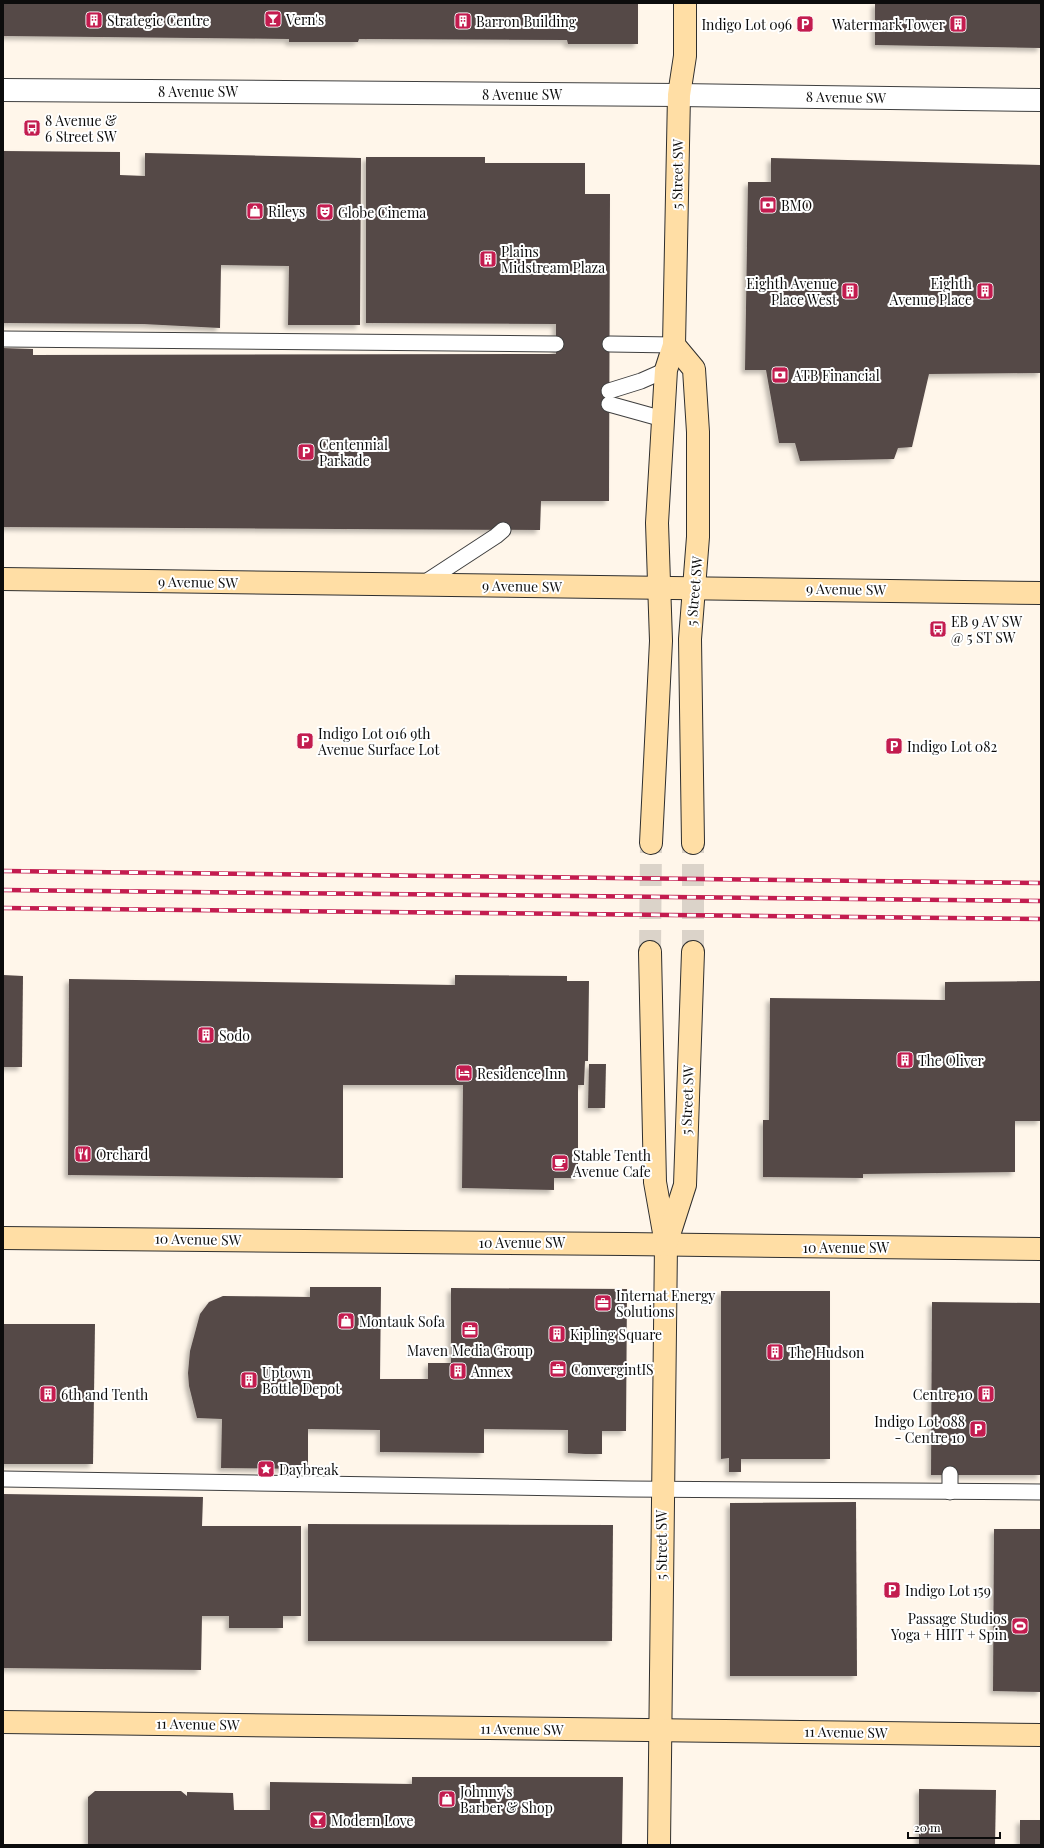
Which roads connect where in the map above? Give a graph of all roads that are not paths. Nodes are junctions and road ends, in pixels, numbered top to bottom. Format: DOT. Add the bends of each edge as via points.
graph roads {
  1 [pos="686,3"];
  2 [pos="3,90"];
  3 [pos="679,95"];
  4 [pos="1041,100"];
  5 [pos="3,339"];
  6 [pos="556,344"];
  7 [pos="610,344"];
  8 [pos="674,345"];
  9 [pos="666,370"];
  10 [pos="663,419"];
  11 [pos="498,532"];
  12 [pos="3,579"];
  13 [pos="421,585"];
  14 [pos="694,587"];
  15 [pos="658,588"];
  16 [pos="1041,593"];
  17 [pos="651,843"];
  18 [pos="693,843"];
  19 [pos="650,952"];
  20 [pos="692,952"];
  21 [pos="3,1238"];
  22 [pos="666,1244"];
  23 [pos="1041,1249"];
  24 [pos="950,1474"];
  25 [pos="3,1479"];
  26 [pos="662,1490"];
  27 [pos="950,1492"];
  28 [pos="1041,1492"];
  29 [pos="3,1722"];
  30 [pos="660,1730"];
  31 [pos="1041,1735"];
  32 [pos="659,1845"];
  1 -- 3 [label="main road, 5 Street SW" via="684,56"];
  2 -- 3 [label="street, 8 Avenue SW"];
  3 -- 4 [label="street, 8 Avenue SW"];
  3 -- 8 [label="main road, 5 Street SW"];
  5 -- 6 [label="lane"];
  7 -- 8 [label="lane"];
  8 -- 9 [label="main road, 5 Street SW"];
  8 -- 14 [label="main road, 5 Street SW" via="694,369 699,516"];
  9 -- 10 [label="main road, 5 Street SW"];
  9 -- 10 [label="lane" via="609,397"];
  10 -- 15 [label="main road, 5 Street SW" via="657,523"];
  11 -- 13 [label="lane"];
  12 -- 13 [label="main road, 9 Avenue SW"];
  13 -- 15 [label="main road, 9 Avenue SW"];
  14 -- 15 [label="main road, 9 Avenue SW"];
  14 -- 16 [label="main road, 9 Avenue SW"];
  14 -- 18 [label="main road, 5 Street SW" via="690,639"];
  15 -- 17 [label="main road, 5 Street SW" via="661,641"];
  19 -- 22 [label="main road, 5 Street SW" via="655,1182"];
  20 -- 22 [label="main road, 5 Street SW" via="684,1185"];
  21 -- 22 [label="main road, 10 Avenue SW"];
  22 -- 23 [label="main road, 10 Avenue SW"];
  22 -- 26 [label="main road, 5 Street SW"];
  24 -- 27 [label="lane"];
  25 -- 26 [label="lane"];
  26 -- 27 [label="lane"];
  26 -- 30 [label="main road, 5 Street SW"];
  27 -- 28 [label="lane"];
  29 -- 30 [label="main road, 11 Avenue SW"];
  30 -- 31 [label="main road, 11 Avenue SW"];
  30 -- 32 [label="main road, 5 Street SW"];
}
